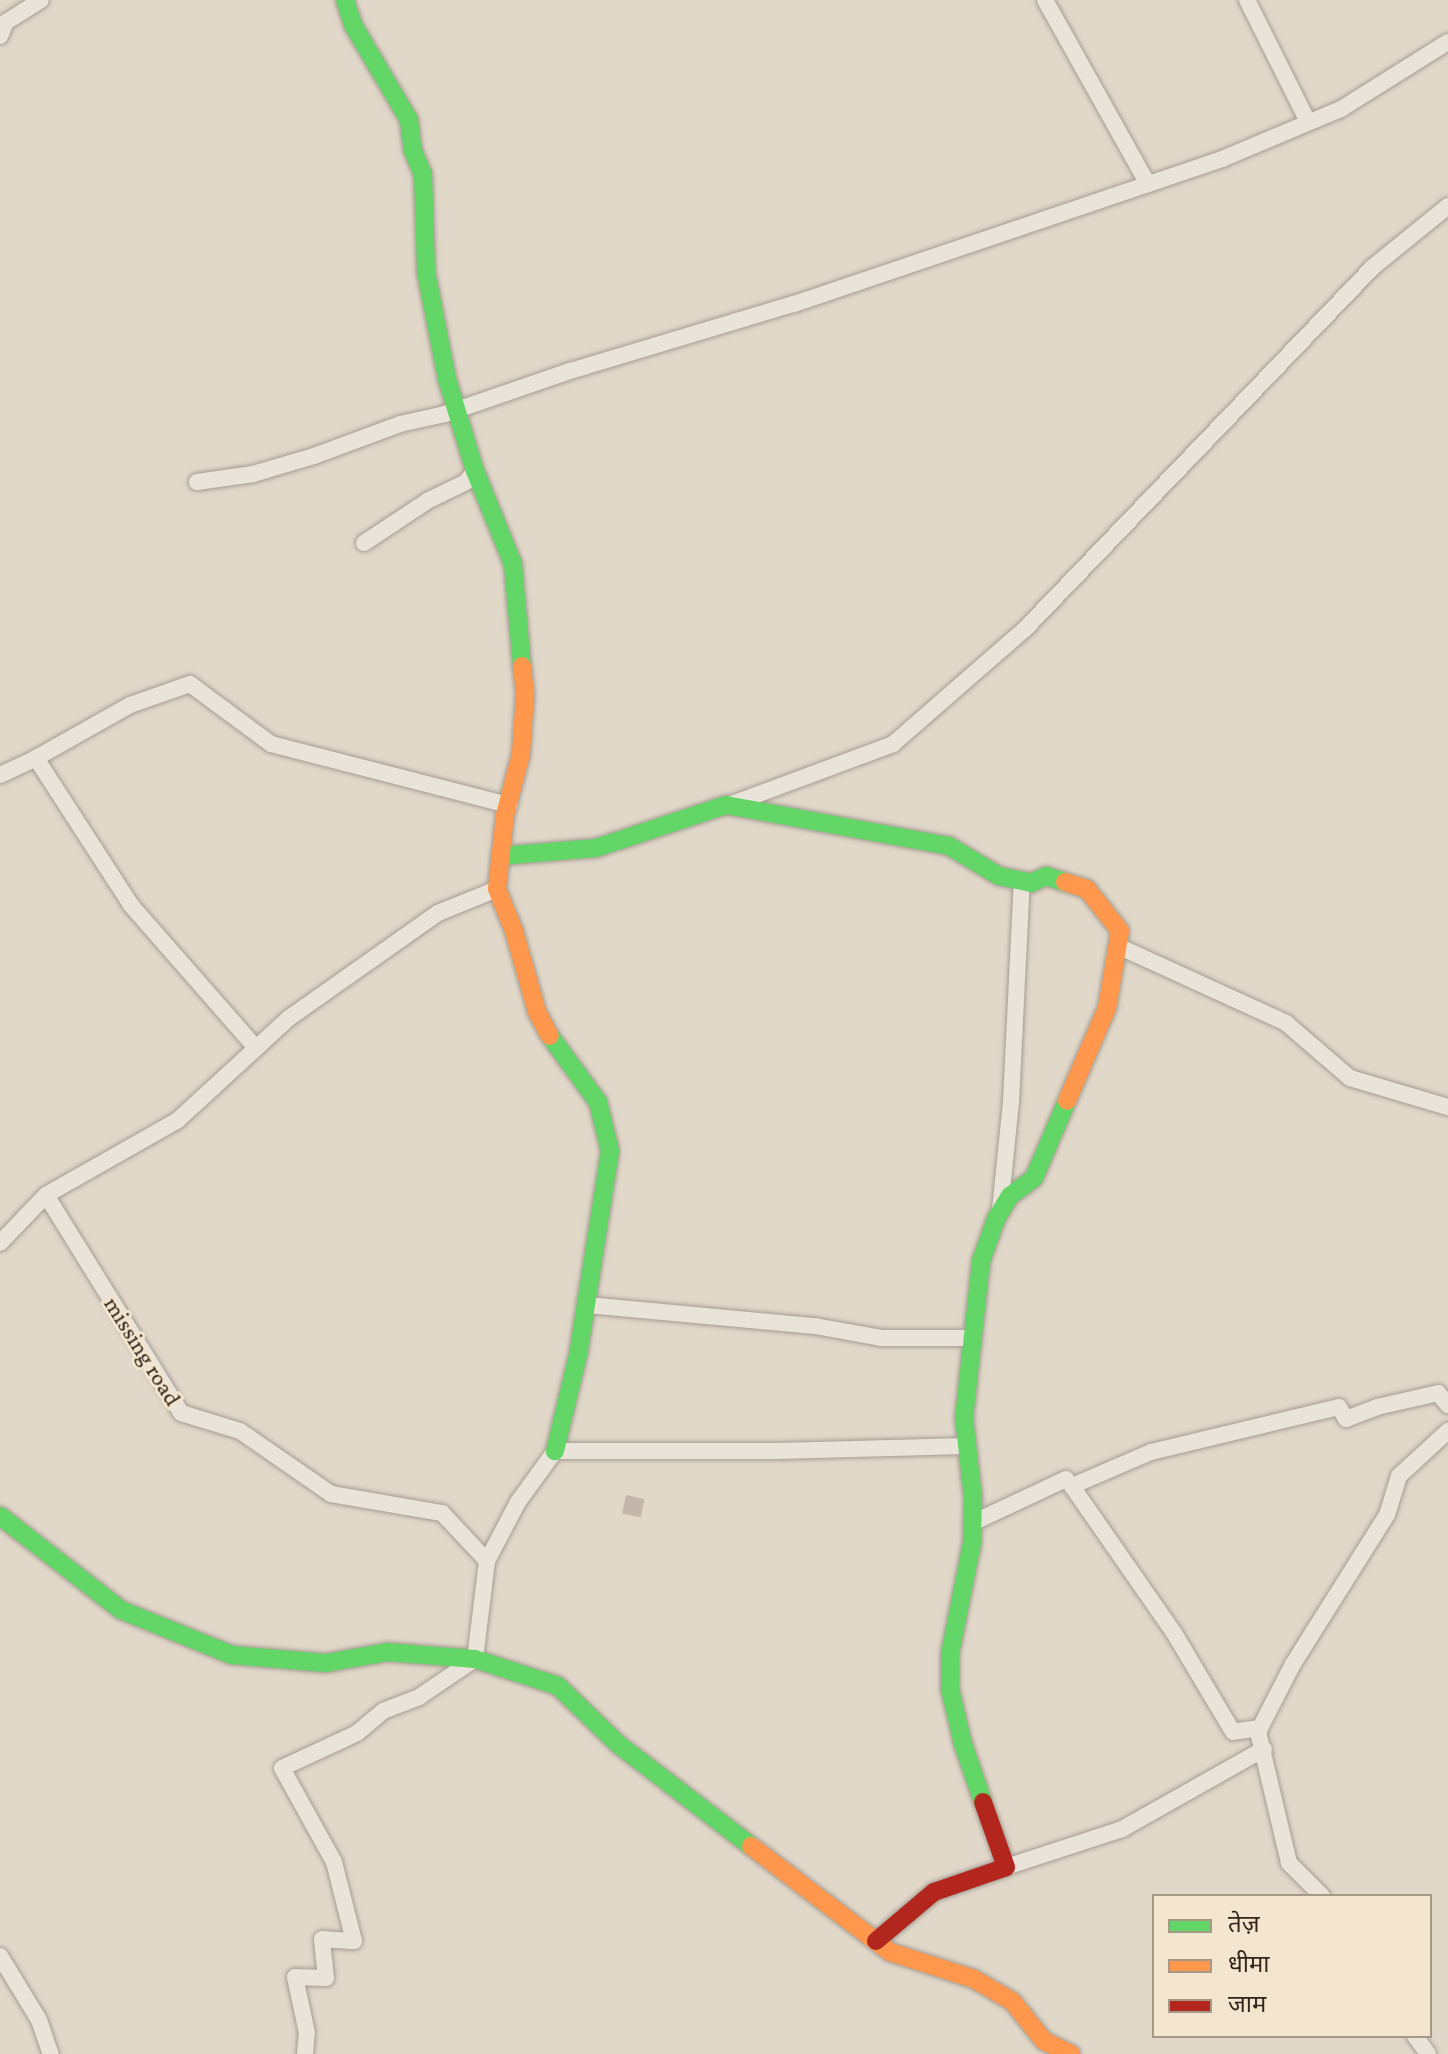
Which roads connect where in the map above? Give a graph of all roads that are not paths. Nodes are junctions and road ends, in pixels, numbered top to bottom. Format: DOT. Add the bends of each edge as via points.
graph roads {
  1 [pos="41,0"];
  2 [pos="345,0"];
  3 [pos="1045,0"];
  4 [pos="1247,0"];
  5 [pos="0,36"];
  6 [pos="1448,42"];
  7 [pos="1308,122"];
  8 [pos="1148,184"];
  9 [pos="1448,206"];
  10 [pos="456,411"];
  11 [pos="475,471"];
  12 [pos="197,482"];
  13 [pos="364,543"];
  14 [pos="36,758"];
  15 [pos="0,775"];
  16 [pos="509,805"];
  17 [pos="726,805"];
  18 [pos="500,856"];
  19 [pos="1022,881"];
  20 [pos="497,889"];
  21 [pos="1118,946"];
  22 [pos="256,1048"];
  23 [pos="1448,1107"];
  24 [pos="46,1195"];
  25 [pos="1000,1212"];
  26 [pos="0,1243"];
  27 [pos="587,1305"];
  28 [pos="972,1338"];
  29 [pos="1448,1405"];
  30 [pos="1448,1431"];
  31 [pos="967,1446"];
  32 [pos="555,1451"];
  33 [pos="1066,1479"];
  34 [pos="0,1516"];
  35 [pos="972,1523"];
  36 [pos="487,1561"];
  37 [pos="475,1659"];
  38 [pos="1260,1728"];
  39 [pos="1264,1749"];
  40 [pos="1006,1867"];
  41 [pos="1320,1894"];
  42 [pos="876,1941"];
  43 [pos="0,1956"];
  44 [pos="51,2054"];
  45 [pos="305,2054"];
  46 [pos="1071,2054"];
  1 -- 5 [label="street" via="6,22"];
  2 -- 10 [label="street" via="353,25 409,120 427,206 426,272"];
  3 -- 8 [label="street"];
  4 -- 7 [label="street"];
  6 -- 7 [label="street" via="1341,109"];
  7 -- 8 [label="street"];
  8 -- 10 [label="street"];
  9 -- 17 [label="street" via="1373,267 1025,629 893,744"];
  10 -- 11 [label="street"];
  10 -- 12 [label="street" via="400,424 253,474"];
  11 -- 13 [label="street" via="466,482"];
  11 -- 16 [label="street" via="513,564 520,628 525,694 521,754"];
  14 -- 15 [label="street"];
  14 -- 16 [label="street" via="130,705 190,684 271,744"];
  14 -- 22 [label="street" via="131,905"];
  16 -- 18 [label="street"];
  17 -- 18 [label="street" via="596,848"];
  17 -- 19 [label="street" via="949,846 999,876"];
  18 -- 20 [label="street"];
  19 -- 21 [label="street" via="1046,876 1087,889 1120,931"];
  19 -- 25 [label="street"];
  20 -- 22 [label="street" via="438,913 289,1018"];
  20 -- 27 [label="street" via="537,1012 556,1048 598,1102 610,1151"];
  21 -- 23 [label="street" via="1286,1023 1350,1078"];
  21 -- 25 [label="street" via="1107,1008 1034,1178 1010,1196"];
  22 -- 24 [label="street" via="178,1120"];
  24 -- 26 [label="street"];
  24 -- 36 [label="street, missing road" via="181,1413 240,1431 331,1494 442,1513"];
  25 -- 28 [label="street" via="981,1261"];
  27 -- 28 [label="street" via="815,1326 881,1338"];
  27 -- 32 [label="street"];
  28 -- 31 [label="street" via="964,1418"];
  29 -- 38 [label="street" via="1438,1393 1346,1419 1339,1407 1151,1452 1072,1486 1174,1633 1233,1732"];
  30 -- 38 [label="street" via="1399,1476 1387,1515 1293,1664"];
  31 -- 32 [label="street"];
  31 -- 35 [label="street"];
  32 -- 36 [label="street" via="518,1502"];
  33 -- 35 [label="street"];
  34 -- 37 [label="street" via="121,1610 232,1655 326,1663 387,1652"];
  35 -- 40 [label="street" via="950,1654 950,1689 963,1744"];
  36 -- 37 [label="street"];
  37 -- 42 [label="street" via="558,1686 618,1744"];
  37 -- 45 [label="street" via="419,1697 383,1711 357,1733 282,1768 334,1862 354,1941 322,1939 326,1978 295,1977 307,2033"];
  38 -- 39 [label="street"];
  39 -- 40 [label="street" via="1122,1829"];
  39 -- 41 [label="street" via="1289,1863"];
  40 -- 42 [label="street" via="934,1892"];
  42 -- 46 [label="street" via="890,1952 974,1979 1013,2002 1044,2041"];
  43 -- 44 [label="street" via="39,2020"];
}
